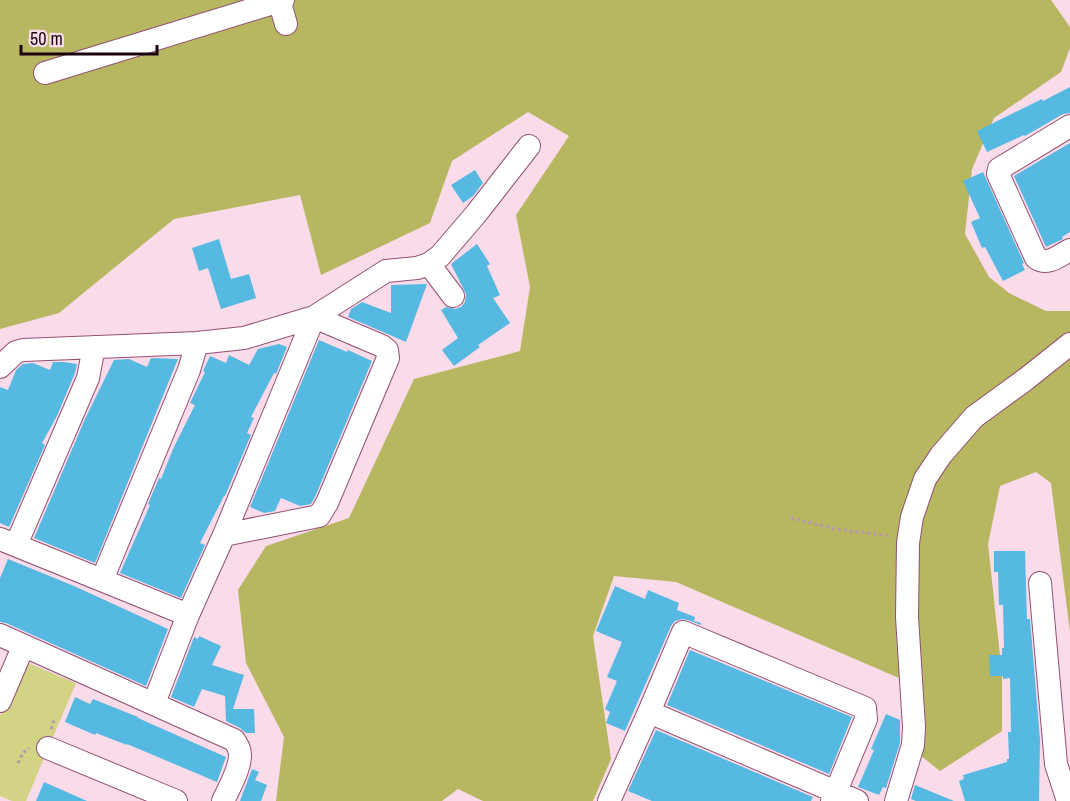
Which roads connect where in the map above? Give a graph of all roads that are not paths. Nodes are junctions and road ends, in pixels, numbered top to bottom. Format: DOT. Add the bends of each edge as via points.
graph roads {
  1 [pos="281,0"];
  2 [pos="286,24"];
  3 [pos="45,73"];
  4 [pos="1070,126"];
  5 [pos="529,146"];
  6 [pos="1070,250"];
  7 [pos="429,264"];
  8 [pos="453,296"];
  9 [pos="314,317"];
  10 [pos="197,343"];
  11 [pos="1070,344"];
  12 [pos="94,347"];
  13 [pos="0,367"];
  14 [pos="224,535"];
  15 [pos="8,542"];
  16 [pos="102,580"];
  17 [pos="1040,583"];
  18 [pos="188,615"];
  19 [pos="0,635"];
  20 [pos="23,647"];
  21 [pos="0,701"];
  22 [pos="154,703"];
  23 [pos="650,712"];
  24 [pos="48,748"];
  25 [pos="842,798"];
  26 [pos="176,801"];
  27 [pos="223,801"];
  28 [pos="610,801"];
  29 [pos="896,801"];
  30 [pos="1068,801"];
  1 -- 2 [label="street"];
  1 -- 3 [label="street"];
  4 -- 6 [label="street" via="999,169 998,174 1036,258 1046,262"];
  5 -- 7 [label="street" via="455,239"];
  7 -- 8 [label="street"];
  7 -- 9 [label="street" via="386,271"];
  9 -- 10 [label="street" via="244,338"];
  9 -- 14 [label="street"];
  9 -- 14 [label="street" via="382,346 388,358 319,516"];
  10 -- 12 [label="street"];
  10 -- 16 [label="street"];
  11 -- 29 [label="street" via="974,417 925,479 908,543 907,617 914,736"];
  12 -- 13 [label="street" via="16,352"];
  12 -- 15 [label="street" via="88,378"];
  14 -- 18 [label="street"];
  15 -- 16 [label="street"];
  16 -- 18 [label="street"];
  17 -- 30 [label="street" via="1056,764"];
  18 -- 22 [label="street"];
  19 -- 20 [label="street"];
  20 -- 21 [label="street"];
  20 -- 22 [label="street"];
  22 -- 27 [label="street" via="234,740 240,758"];
  23 -- 25 [label="street"];
  23 -- 25 [label="street" via="683,632 865,708 866,718"];
  23 -- 28 [label="street"];
  24 -- 26 [label="street"];
}
